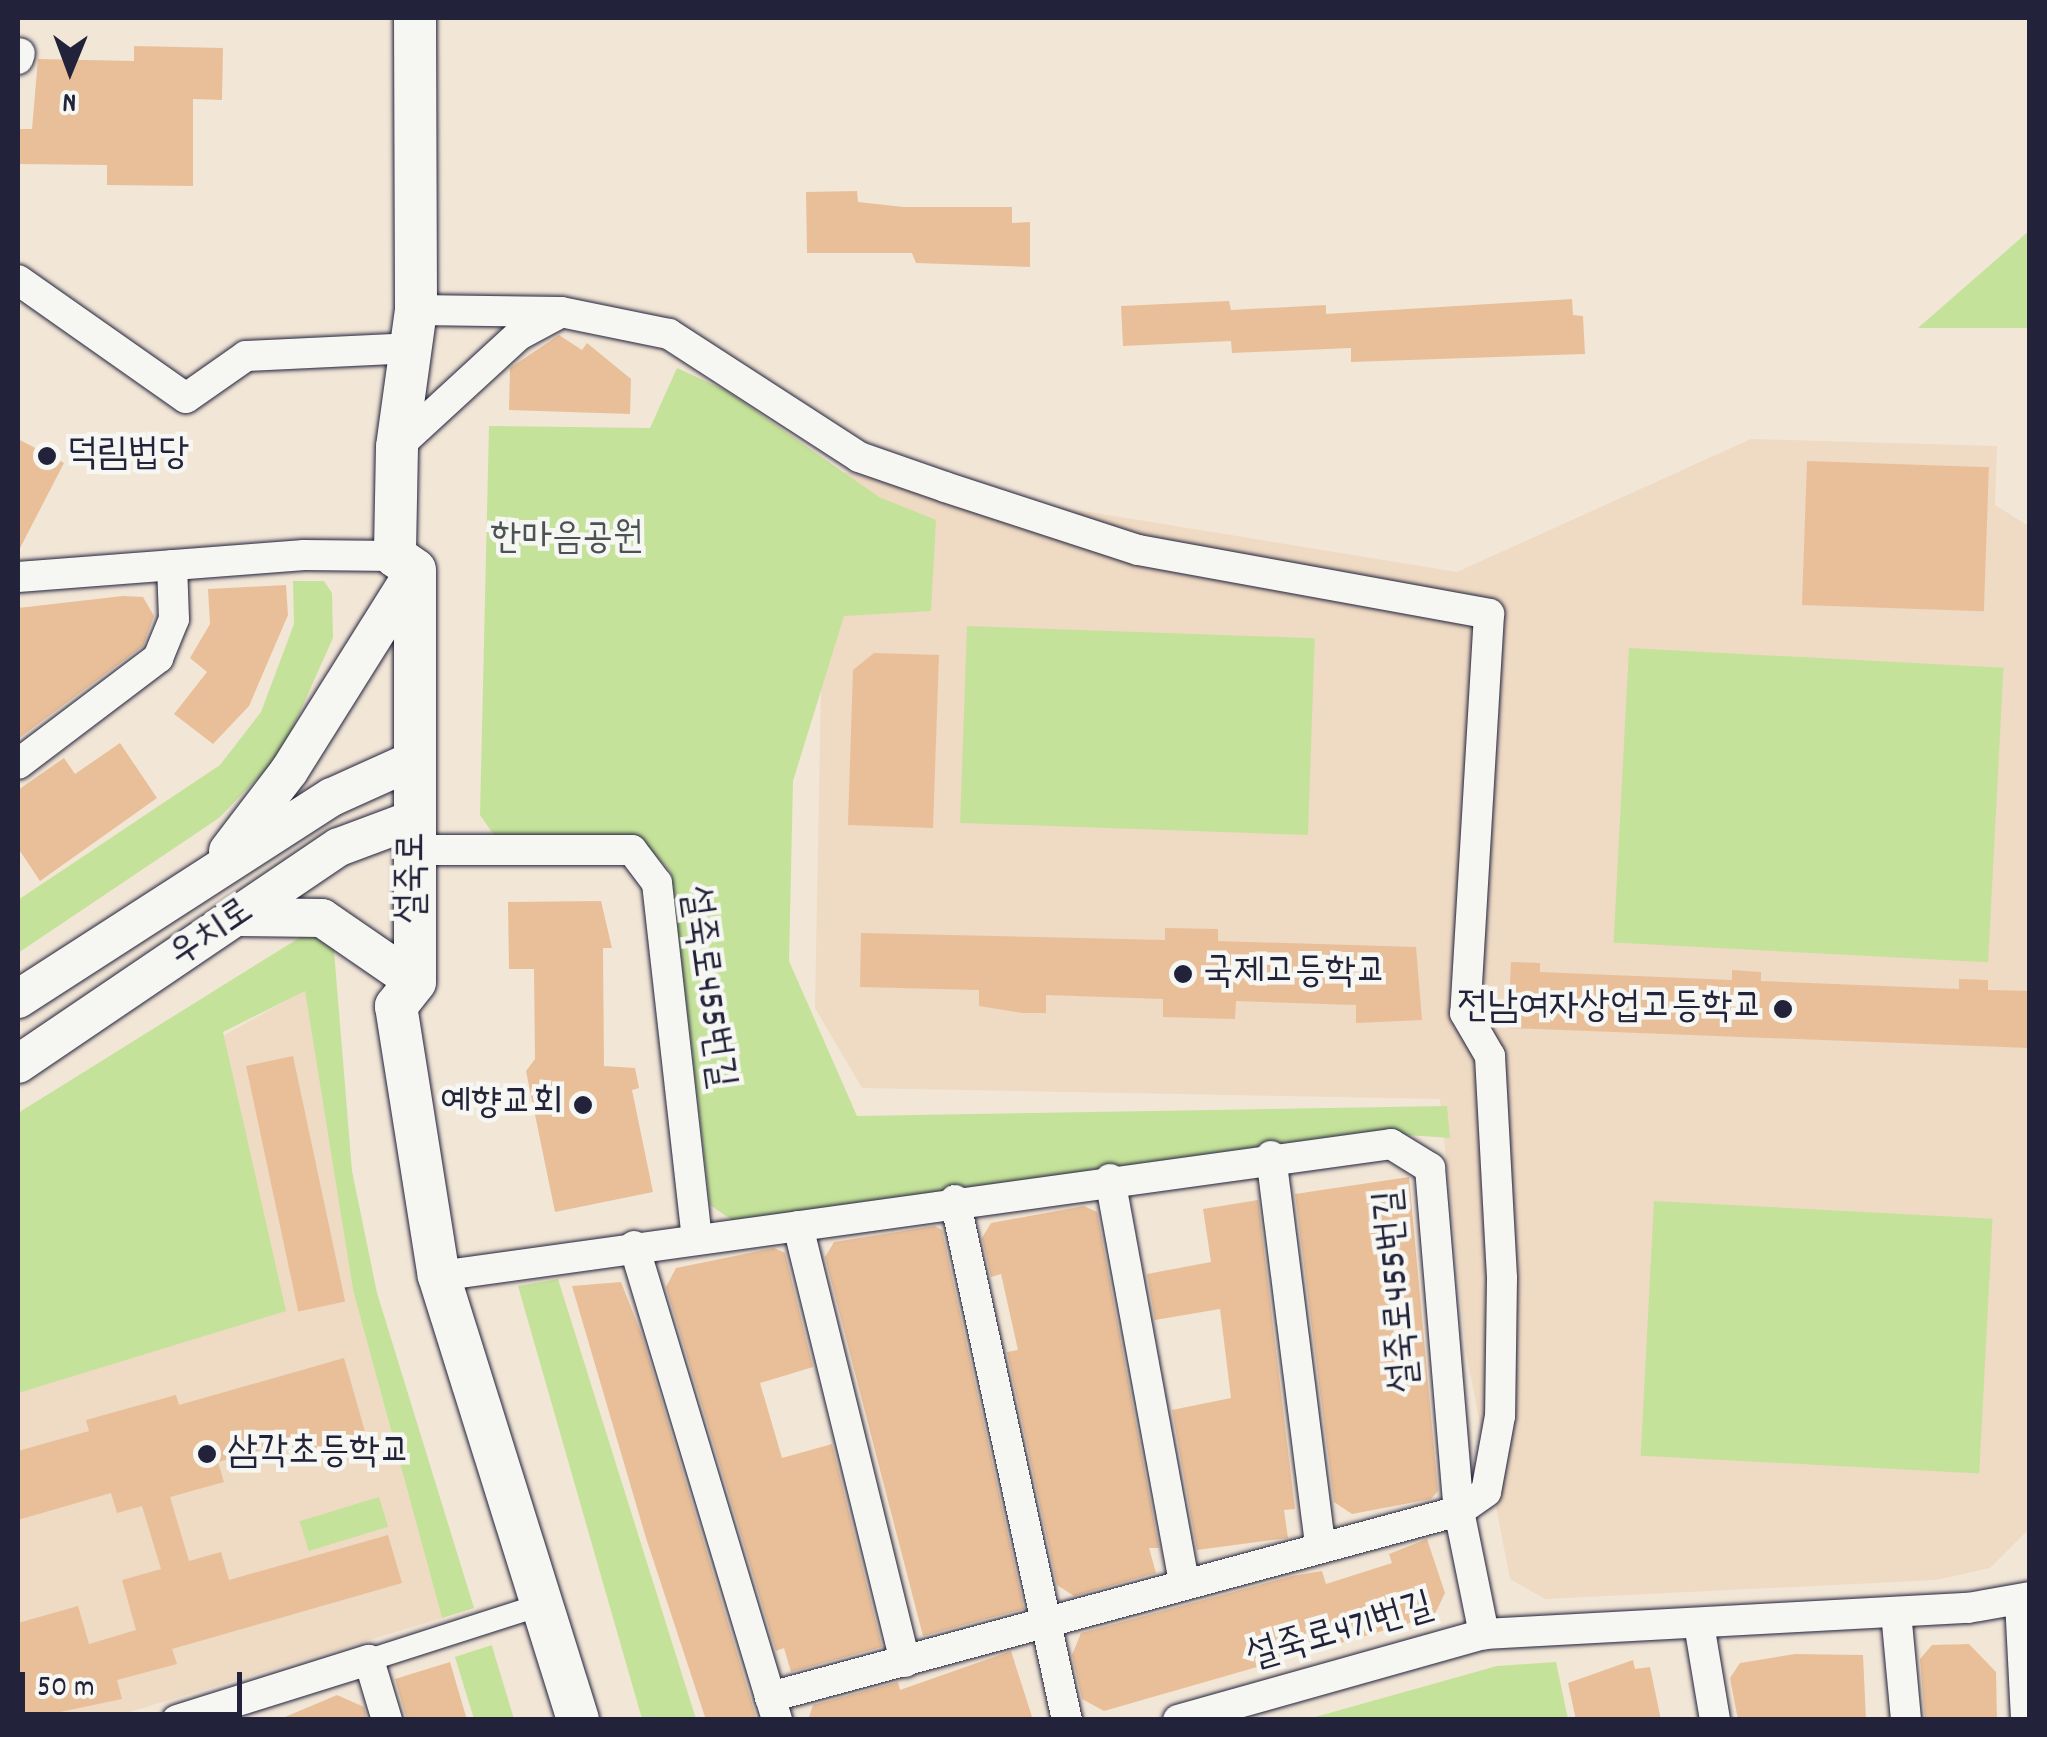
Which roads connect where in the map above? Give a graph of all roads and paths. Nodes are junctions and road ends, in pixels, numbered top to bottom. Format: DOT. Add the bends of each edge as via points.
graph roads {
  1 [pos="415,18"];
  2 [pos="18,280"];
  3 [pos="561,312"];
  4 [pos="415,329"];
  5 [pos="397,447"];
  6 [pos="405,563"];
  7 [pos="172,565"];
  8 [pos="18,577"];
  9 [pos="414,760"];
  10 [pos="18,764"];
  11 [pos="413,834"];
  12 [pos="200,881"];
  13 [pos="237,917"];
  14 [pos="415,982"];
  15 [pos="18,999"];
  16 [pos="18,1064"];
  17 [pos="1271,1156"];
  18 [pos="1110,1179"];
  19 [pos="955,1200"];
  20 [pos="798,1226"];
  21 [pos="697,1238"];
  22 [pos="634,1246"];
  23 [pos="439,1276"];
  24 [pos="1459,1511"];
  25 [pos="1320,1544"];
  26 [pos="1184,1582"];
  27 [pos="2025,1599"];
  28 [pos="543,1604"];
  29 [pos="1896,1612"];
  30 [pos="1046,1624"];
  31 [pos="1699,1624"];
  32 [pos="1484,1634"];
  33 [pos="369,1660"];
  34 [pos="905,1662"];
  35 [pos="773,1708"];
  36 [pos="231,1711"];
  37 [pos="1219,1714"];
  38 [pos="177,1720"];
  39 [pos="387,1720"];
  40 [pos="578,1720"];
  41 [pos="1067,1720"];
  42 [pos="1178,1720"];
  43 [pos="1714,1720"];
  44 [pos="1906,1720"];
  45 [pos="2026,1720"];
  1 -- 4 [label="main road, 설죽로"];
  2 -- 4 [label="street" via="186,398 246,356"];
  3 -- 4 [label="street"];
  3 -- 5 [label="street" via="519,336"];
  3 -- 24 [label="street" via="669,334 859,457 1138,550 1489,614 1466,1013 1490,1056 1500,1416 1486,1492"];
  4 -- 5 [label="main road, 설죽로"];
  5 -- 6 [label="main road, 설죽로"];
  6 -- 7 [label="street"];
  6 -- 9 [label="main road, 설죽로"];
  6 -- 12 [label="street" via="290,771"];
  7 -- 8 [label="street"];
  7 -- 10 [label="street" via="174,619 158,658"];
  9 -- 11 [label="main road, 설죽로"];
  9 -- 12 [label="street, 우치로" via="332,796"];
  11 -- 13 [label="street, 우치로" via="338,847"];
  11 -- 14 [label="main road, 설죽로"];
  11 -- 21 [label="street, 설죽로455번길" via="632,850 657,883"];
  12 -- 15 [label="street, 우치로"];
  13 -- 14 [label="street" via="322,918"];
  13 -- 16 [label="street, 우치로"];
  14 -- 23 [label="main road, 설죽로" via="396,1006"];
  17 -- 18 [label="street, 설죽로455번길"];
  17 -- 24 [label="street, 설죽로455번길" via="1390,1144 1430,1168"];
  17 -- 25 [label="street"];
  18 -- 19 [label="street, 설죽로455번길"];
  18 -- 26 [label="street"];
  19 -- 20 [label="street, 설죽로455번길"];
  19 -- 30 [label="street"];
  20 -- 21 [label="street, 설죽로455번길"];
  20 -- 34 [label="street"];
  21 -- 22 [label="street, 설죽로455번길"];
  22 -- 23 [label="street, 설죽로455번길"];
  22 -- 35 [label="street"];
  23 -- 28 [label="main road, 설죽로"];
  24 -- 25 [label="street"];
  24 -- 32 [label="street, 설죽로471번길"];
  25 -- 26 [label="street"];
  26 -- 30 [label="street"];
  27 -- 29 [label="street, 설죽로471번길"];
  27 -- 45 [label="street, 설죽로471번길"];
  28 -- 33 [label="street"];
  28 -- 40 [label="main road, 설죽로"];
  29 -- 31 [label="street, 설죽로471번길"];
  29 -- 44 [label="street"];
  30 -- 34 [label="street"];
  30 -- 41 [label="street"];
  31 -- 32 [label="street, 설죽로471번길"];
  31 -- 43 [label="street"];
  32 -- 37 [label="street, 설죽로471번길"];
  33 -- 36 [label="street"];
  33 -- 39 [label="street"];
  34 -- 35 [label="street"];
  36 -- 38 [label="street"];
  37 -- 42 [label="street, 설죽로471번길"];
}
